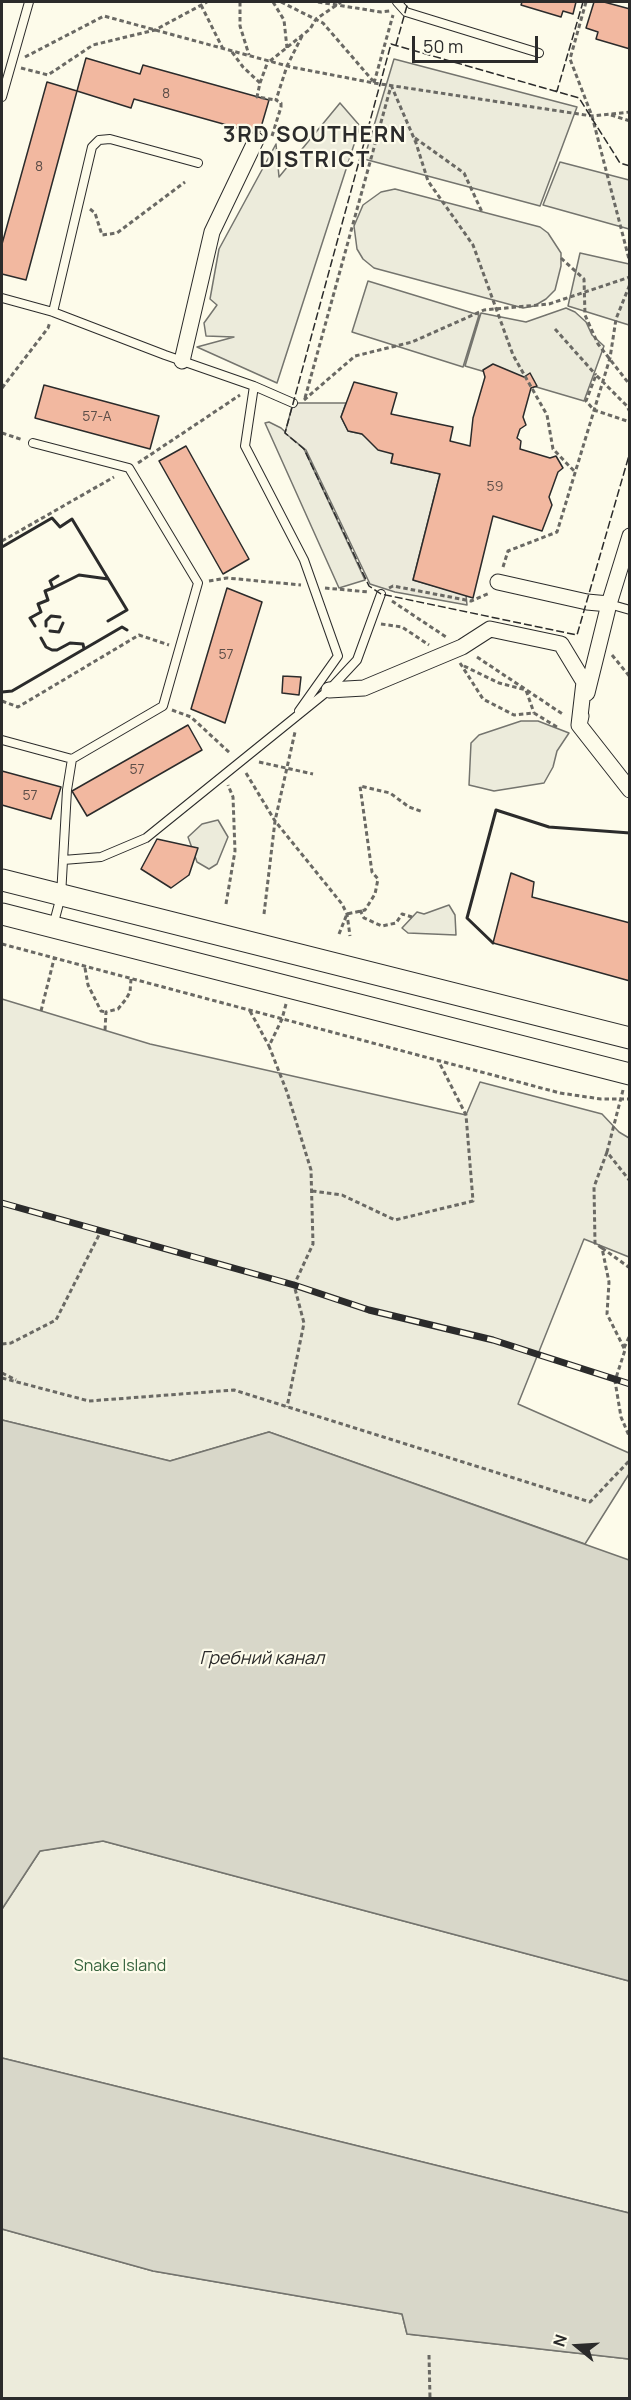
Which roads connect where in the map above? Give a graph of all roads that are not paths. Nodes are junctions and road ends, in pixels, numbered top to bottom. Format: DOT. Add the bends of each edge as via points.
graph roads {
  1 [pos="29,2"];
  2 [pos="397,2"];
  3 [pos="539,52"];
  4 [pos="2,97"];
  5 [pos="256,140"];
  6 [pos="198,163"];
  7 [pos="2,298"];
  8 [pos="53,312"];
  9 [pos="182,361"];
  10 [pos="254,386"];
  11 [pos="293,403"];
  12 [pos="33,443"];
  13 [pos="630,536"];
  14 [pos="498,582"];
  15 [pos="381,594"];
  16 [pos="609,604"];
  17 [pos="630,610"];
  18 [pos="329,690"];
  19 [pos="293,719"];
  20 [pos="579,725"];
  21 [pos="2,740"];
  22 [pos="72,759"];
  23 [pos="630,790"];
  24 [pos="63,860"];
  25 [pos="2,880"];
  26 [pos="61,896"];
  27 [pos="2,914"];
  28 [pos="53,928"];
  29 [pos="630,1038"];
  30 [pos="628,1074"];
  1 -- 4 [label="lane"];
  2 -- 3 [label="lane" via="405,12"];
  5 -- 9 [label="street" via="212,232"];
  6 -- 8 [label="lane" via="110,139 99,140 92,147"];
  7 -- 8 [label="lane"];
  8 -- 9 [label="lane"];
  9 -- 10 [label="lane"];
  10 -- 11 [label="lane"];
  10 -- 19 [label="lane" via="245,446 304,560 338,656"];
  12 -- 22 [label="lane" via="129,468 198,583 163,706"];
  13 -- 16 [label="street"];
  14 -- 16 [label="street"];
  15 -- 18 [label="lane" via="357,660"];
  16 -- 17 [label="lane"];
  16 -- 20 [label="street"];
  18 -- 19 [label="lane"];
  18 -- 20 [label="street" via="364,688 462,647 490,629 561,644 584,682"];
  19 -- 24 [label="lane" via="146,838 101,857"];
  20 -- 23 [label="street"];
  21 -- 22 [label="lane"];
  22 -- 24 [label="lane"];
  24 -- 26 [label="lane"];
  25 -- 26 [label="street"];
  26 -- 28 [label="lane"];
  26 -- 29 [label="street"];
  27 -- 28 [label="street"];
  28 -- 30 [label="street"];
}
